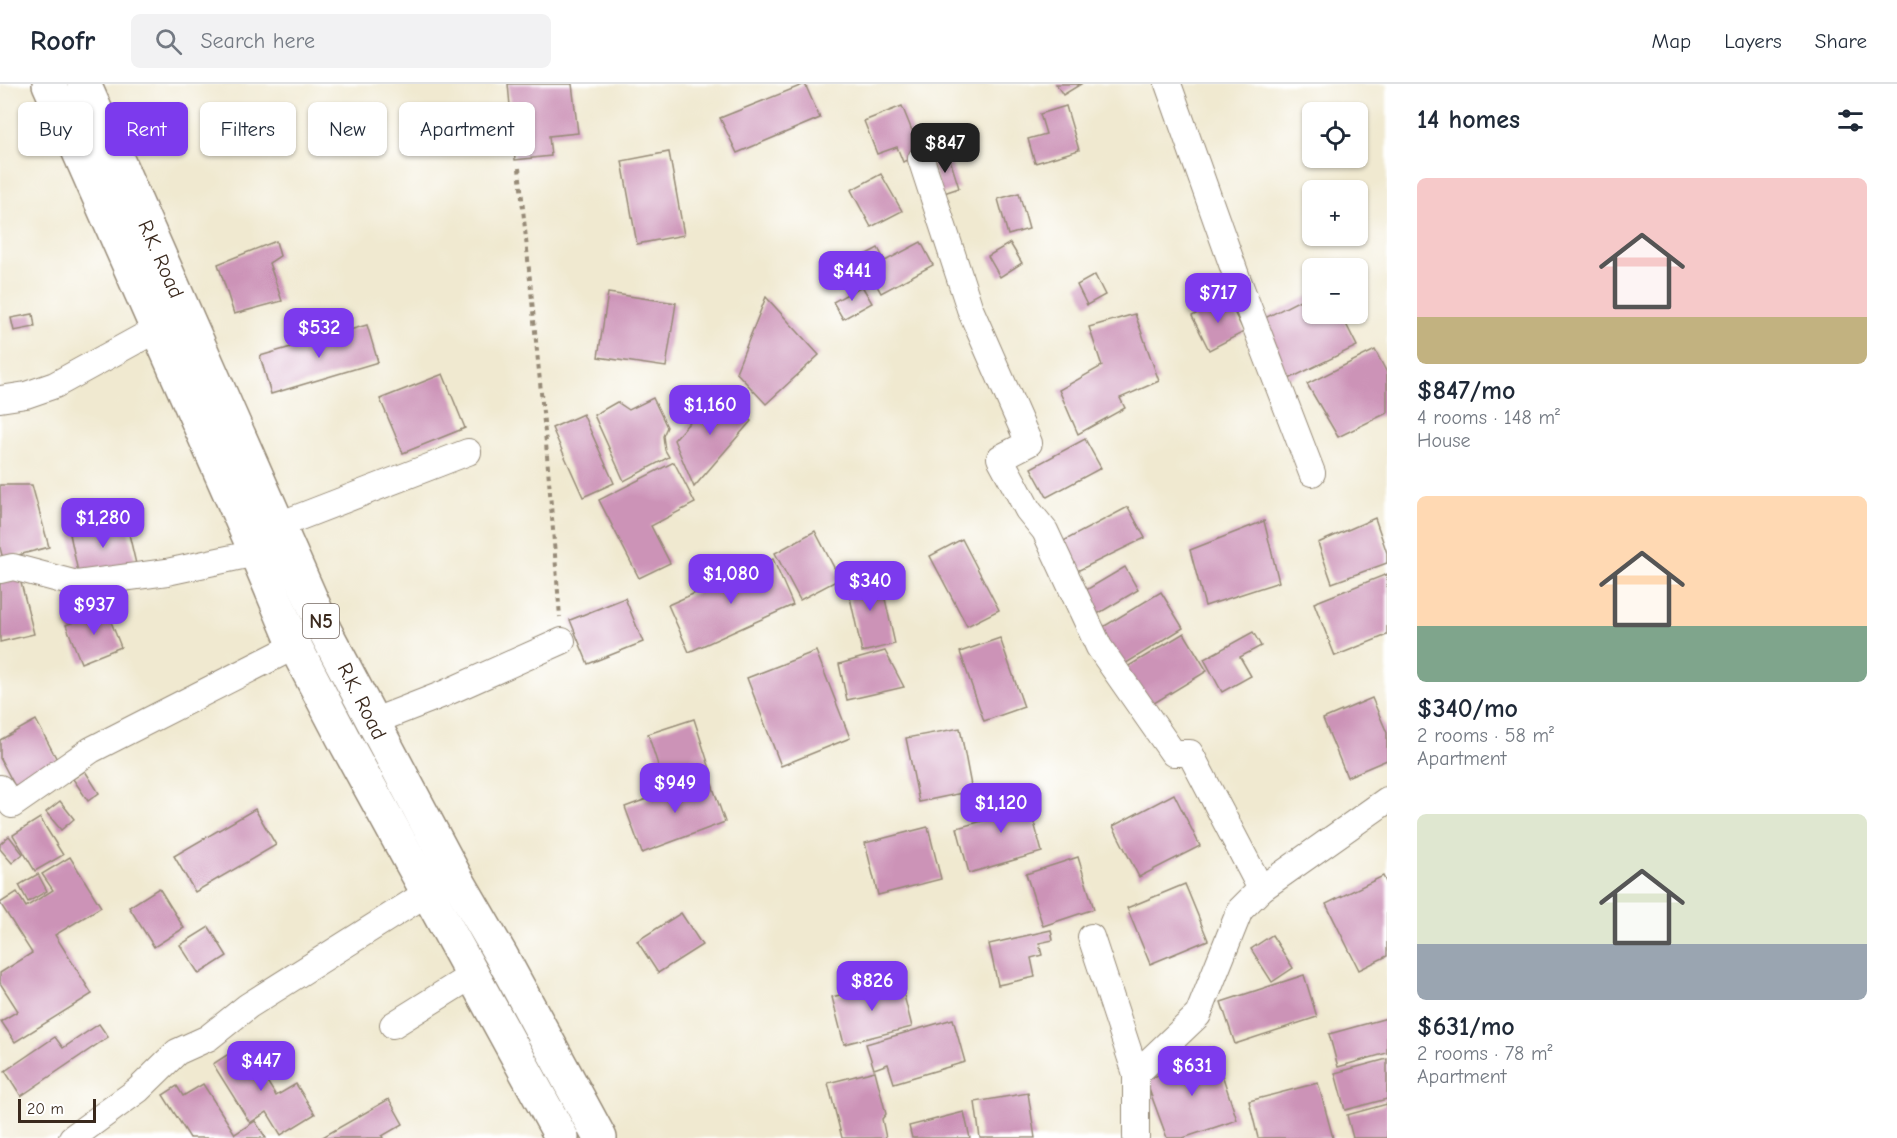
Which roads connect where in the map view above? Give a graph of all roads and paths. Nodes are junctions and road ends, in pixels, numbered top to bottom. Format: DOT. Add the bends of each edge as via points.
graph roads {
  1 [pos="49,84"];
  2 [pos="84,84"];
  3 [pos="1168,84"];
  4 [pos="921,159"];
  5 [pos="519,168"];
  6 [pos="157,329"];
  7 [pos="0,399"];
  8 [pos="468,452"];
  9 [pos="1312,473"];
  10 [pos="279,525"];
  11 [pos="256,553"];
  12 [pos="0,570"];
  13 [pos="562,641"];
  14 [pos="296,646"];
  15 [pos="372,722"];
  16 [pos="0,788"];
  17 [pos="1387,800"];
  18 [pos="1261,889"];
  19 [pos="427,893"];
  20 [pos="1091,937"];
  21 [pos="473,975"];
  22 [pos="393,1025"];
  23 [pos="1136,1074"];
  24 [pos="72,1138"];
  25 [pos="562,1138"];
  26 [pos="600,1138"];
  27 [pos="1136,1138"];
  1 -- 6 [label="highway, R.K. Road / N5"];
  2 -- 10 [label="highway, R.K. Road / N5"];
  3 -- 9 [label="street"];
  4 -- 18 [label="street" via="970,309 1029,443 1000,458 1028,510 1046,531 1099,647 1173,753 1190,753"];
  5 -- 13 [label="path"];
  6 -- 7 [label="street" via="55,385"];
  6 -- 11 [label="highway, R.K. Road / N5"];
  8 -- 10 [label="street"];
  10 -- 15 [label="highway, R.K. Road / N5" via="325,631"];
  11 -- 12 [label="street" via="167,572 77,584 13,567"];
  11 -- 14 [label="highway, R.K. Road / N5"];
  13 -- 15 [label="street"];
  14 -- 16 [label="street" via="91,750 12,806"];
  14 -- 19 [label="highway, R.K. Road / N5"];
  15 -- 26 [label="highway, R.K. Road / N5"];
  17 -- 18 [label="street"];
  18 -- 23 [label="street" via="1240,910 1198,1015"];
  19 -- 21 [label="highway, R.K. Road / N5"];
  19 -- 24 [label="street" via="248,1006 208,1038 177,1053 138,1090"];
  20 -- 23 [label="street"];
  21 -- 22 [label="street"];
  21 -- 25 [label="highway, R.K. Road / N5"];
  23 -- 27 [label="street"];
}
